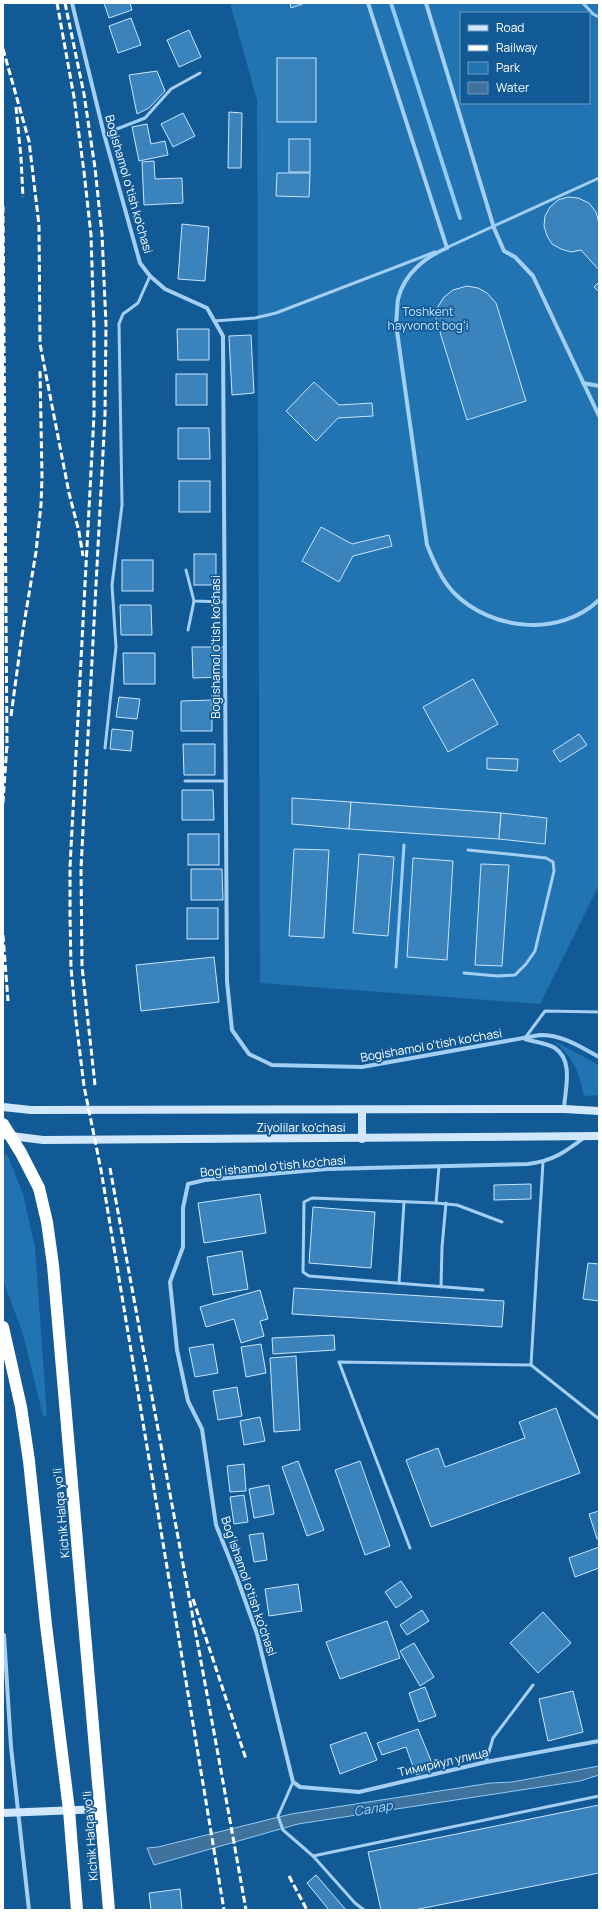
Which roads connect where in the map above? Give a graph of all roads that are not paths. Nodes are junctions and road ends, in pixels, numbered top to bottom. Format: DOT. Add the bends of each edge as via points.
graph roads {
  1 [pos="72,3"];
  2 [pos="368,3"];
  3 [pos="426,3"];
  4 [pos="584,3"];
  5 [pos="599,17"];
  6 [pos="200,73"];
  7 [pos="104,134"];
  8 [pos="599,178"];
  9 [pos="494,228"];
  10 [pos="447,248"];
  11 [pos="150,276"];
  12 [pos="214,321"];
  13 [pos="584,383"];
  14 [pos="599,386"];
  15 [pos="599,416"];
  16 [pos="186,570"];
  17 [pos="599,600"];
  18 [pos="194,601"];
  19 [pos="225,602"];
  20 [pos="188,630"];
  21 [pos="105,748"];
  22 [pos="226,780"];
  23 [pos="185,781"];
  24 [pos="404,845"];
  25 [pos="468,850"];
  26 [pos="396,967"];
  27 [pos="464,973"];
  28 [pos="599,1012"];
  29 [pos="524,1039"];
  30 [pos="599,1057"];
  31 [pos="3,1107"];
  32 [pos="564,1109"];
  33 [pos="362,1110"];
  34 [pos="599,1111"];
  35 [pos="3,1124"];
  36 [pos="3,1135"];
  37 [pos="587,1136"];
  38 [pos="599,1136"];
  39 [pos="362,1139"];
  40 [pos="543,1162"];
  41 [pos="439,1166"];
  42 [pos="404,1202"];
  43 [pos="436,1203"];
  44 [pos="446,1203"];
  45 [pos="502,1222"];
  46 [pos="399,1283"];
  47 [pos="441,1287"];
  48 [pos="483,1290"];
  49 [pos="3,1327"];
  50 [pos="531,1365"];
  51 [pos="599,1419"];
  52 [pos="410,1548"];
  53 [pos="3,1635"];
  54 [pos="533,1685"];
  55 [pos="599,1741"];
  56 [pos="486,1762"];
  57 [pos="293,1782"];
  58 [pos="599,1796"];
  59 [pos="102,1809"];
  60 [pos="68,1810"];
  61 [pos="19,1811"];
  62 [pos="3,1813"];
  63 [pos="314,1856"];
  64 [pos="29,1910"];
  65 [pos="77,1910"];
  66 [pos="109,1910"];
  67 [pos="364,1910"];
  1 -- 7 [label="street, Bogishamol o'tish ko'chasi"];
  2 -- 10 [label="street"];
  3 -- 9 [label="street"];
  4 -- 5 [label="lane"];
  6 -- 7 [label="lane" via="172,89 145,118"];
  7 -- 11 [label="street, Bogishamol o'tish ko'chasi" via="140,262"];
  8 -- 9 [label="lane"];
  9 -- 10 [label="lane"];
  9 -- 13 [label="street" via="504,251 515,257 533,276"];
  10 -- 12 [label="lane" via="276,313 255,318"];
  10 -- 17 [label="street" via="432,254 411,272 398,298 396,324 427,545 437,570 454,592 472,608 496,620 520,625 541,625 565,620"];
  11 -- 12 [label="street, Bogishamol o'tish ko'chasi" via="165,289 207,308"];
  11 -- 21 [label="lane" via="138,303 123,314 119,324 122,504 112,585 116,647"];
  12 -- 19 [label="street, Bogishamol o'tish ko'chasi" via="223,336"];
  13 -- 14 [label="street"];
  13 -- 15 [label="street"];
  16 -- 18 [label="lane"];
  18 -- 19 [label="lane"];
  18 -- 20 [label="lane"];
  19 -- 22 [label="street, Bogishamol o'tish ko'chasi"];
  22 -- 23 [label="lane"];
  22 -- 29 [label="street, Bogishamol o'tish ko'chasi" via="227,981 232,1030 249,1054 272,1065 362,1067"];
  24 -- 26 [label="lane"];
  25 -- 27 [label="lane" via="546,858 553,862 554,871 535,951 526,964 515,975"];
  28 -- 29 [label="lane" via="545,1011"];
  29 -- 30 [label="street, Bogishamol o'tish ko'chasi" via="554,1035"];
  29 -- 32 [label="street, Bogishamol o'tish ko'chasi" via="554,1048 566,1060"];
  31 -- 33 [label="main road, Ziyolilar ko'chasi" via="31,1110"];
  32 -- 33 [label="main road, Ziyolilar ko'chasi"];
  32 -- 34 [label="main road, Ziyolilar ko'chasi"];
  33 -- 39 [label="main road"];
  35 -- 59 [label="highway, Kichik Halqa yo'li, bridge" via="39,1188 47,1222"];
  36 -- 39 [label="main road, Ziyolilar ko'chasi" via="43,1140"];
  37 -- 38 [label="main road, Ziyolilar ko'chasi"];
  37 -- 39 [label="main road, Ziyolilar ko'chasi"];
  37 -- 40 [label="street, Bog'ishamol o'tish ko'chasi" via="561,1155"];
  40 -- 41 [label="street, Bog'ishamol o'tish ko'chasi"];
  40 -- 50 [label="lane"];
  41 -- 43 [label="lane"];
  41 -- 57 [label="street, Bog'ishamol o'tish ko'chasi" via="327,1169 205,1180 188,1184 183,1208 183,1247 170,1282 177,1350 188,1402 202,1429 216,1525 257,1634"];
  42 -- 43 [label="lane"];
  42 -- 46 [label="lane"];
  42 -- 46 [label="lane" via="312,1198 304,1202 303,1272 309,1276"];
  43 -- 44 [label="lane"];
  44 -- 45 [label="lane"];
  44 -- 47 [label="lane"];
  46 -- 47 [label="lane"];
  47 -- 48 [label="lane"];
  49 -- 60 [label="highway, Kichik Halqa yo'li" via="21,1407 29,1461"];
  50 -- 51 [label="lane"];
  50 -- 52 [label="lane" via="339,1362"];
  53 -- 61 [label="street" via="11,1747"];
  54 -- 56 [label="lane" via="493,1738"];
  55 -- 56 [label="street, Тимирйул улица"];
  56 -- 57 [label="street, Тимирйул улица" via="359,1792 300,1788"];
  57 -- 63 [label="lane" via="278,1816 283,1830"];
  58 -- 63 [label="lane"];
  59 -- 60 [label="main road"];
  59 -- 66 [label="highway, Kichik Halqa yo'li"];
  60 -- 61 [label="main road"];
  60 -- 65 [label="highway, Kichik Halqa yo'li"];
  61 -- 62 [label="main road"];
  61 -- 64 [label="street"];
  63 -- 67 [label="lane"];
}
